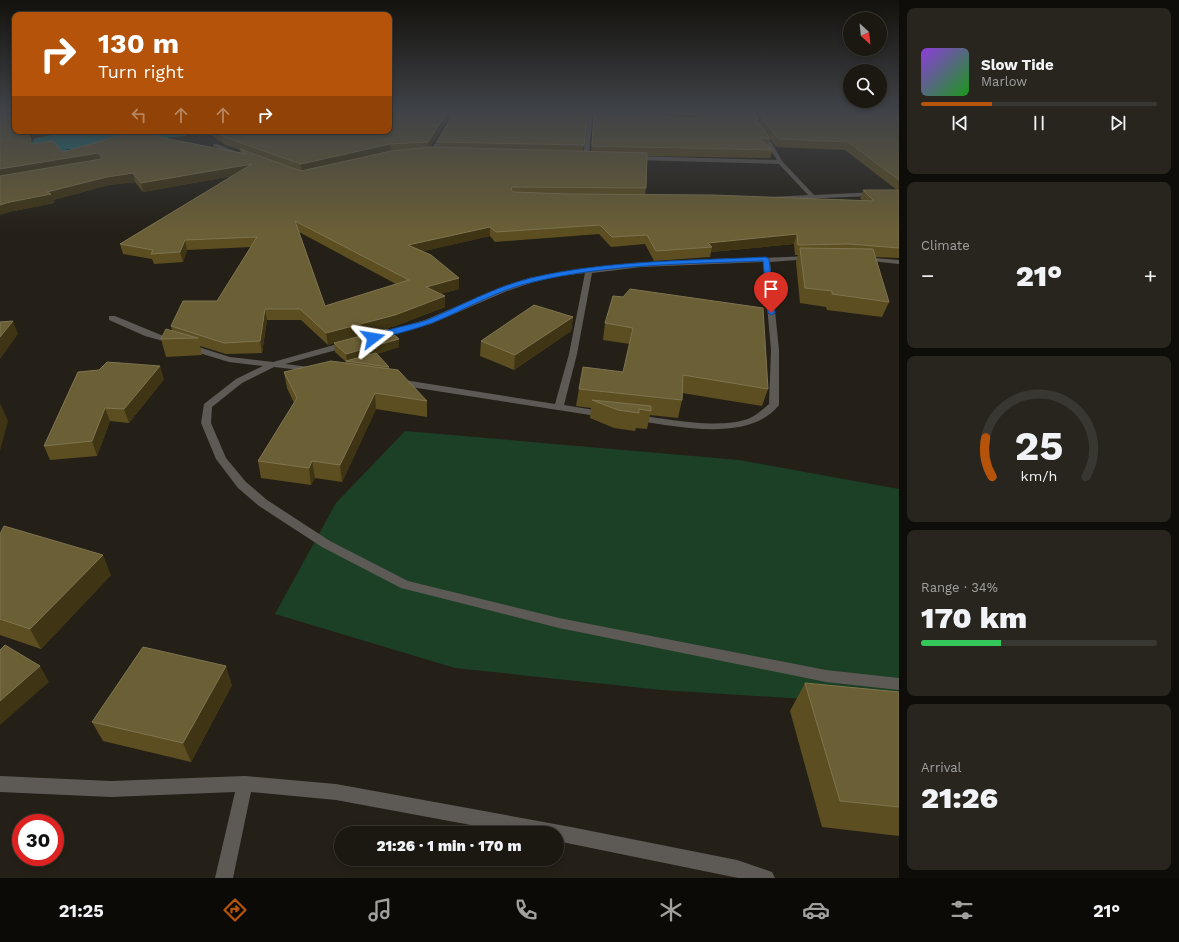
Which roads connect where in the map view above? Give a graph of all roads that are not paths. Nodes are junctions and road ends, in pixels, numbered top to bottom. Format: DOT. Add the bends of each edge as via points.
graph roads {
  1 [pos="230,151"];
  2 [pos="587,151"];
  3 [pos="774,151"];
  4 [pos="425,153"];
  5 [pos="431,153"];
  6 [pos="446,153"];
  7 [pos="243,156"];
  8 [pos="578,156"];
  9 [pos="586,156"];
  10 [pos="594,157"];
  11 [pos="632,158"];
  12 [pos="780,162"];
  13 [pos="899,193"];
  14 [pos="812,196"];
  15 [pos="764,199"];
  16 [pos="817,258"];
  17 [pos="853,258"];
  18 [pos="766,259"];
  19 [pos="899,262"];
  20 [pos="589,270"];
  21 [pos="112,318"];
  22 [pos="373,338"];
  23 [pos="358,341"];
  24 [pos="270,364"];
  25 [pos="326,371"];
  26 [pos="386,380"];
  27 [pos="558,408"];
  28 [pos="610,415"];
  29 [pos="625,417"];
  30 [pos="899,684"];
  31 [pos="0,784"];
  32 [pos="244,784"];
  33 [pos="224,878"];
  34 [pos="766,878"];
  1 -- 7 [label="street"];
  2 -- 9 [label="street"];
  3 -- 12 [label="street"];
  4 -- 5 [label="street"];
  5 -- 6 [label="street"];
  8 -- 9 [label="street"];
  9 -- 10 [label="street"];
  11 -- 12 [label="street"];
  12 -- 14 [label="street"];
  13 -- 14 [label="street"];
  14 -- 15 [label="street"];
  16 -- 18 [label="street"];
  17 -- 19 [label="street"];
  18 -- 20 [label="street"];
  18 -- 29 [label="street" via="773,327 774,405 763,416 750,422 715,426"];
  20 -- 22 [label="street" via="532,280 504,289 428,322"];
  20 -- 27 [label="street" via="573,354"];
  21 -- 24 [label="street" via="148,334 203,352 229,359"];
  23 -- 24 [label="street"];
  24 -- 25 [label="street"];
  24 -- 30 [label="street" via="238,381 208,406 206,423 222,459 242,485 263,503 326,544 405,585 558,623 826,676"];
  26 -- 27 [label="street"];
  27 -- 28 [label="street"];
  31 -- 32 [label="street" via="111,789"];
  32 -- 33 [label="street"];
  32 -- 34 [label="street" via="351,795 579,836 737,869"];
}
